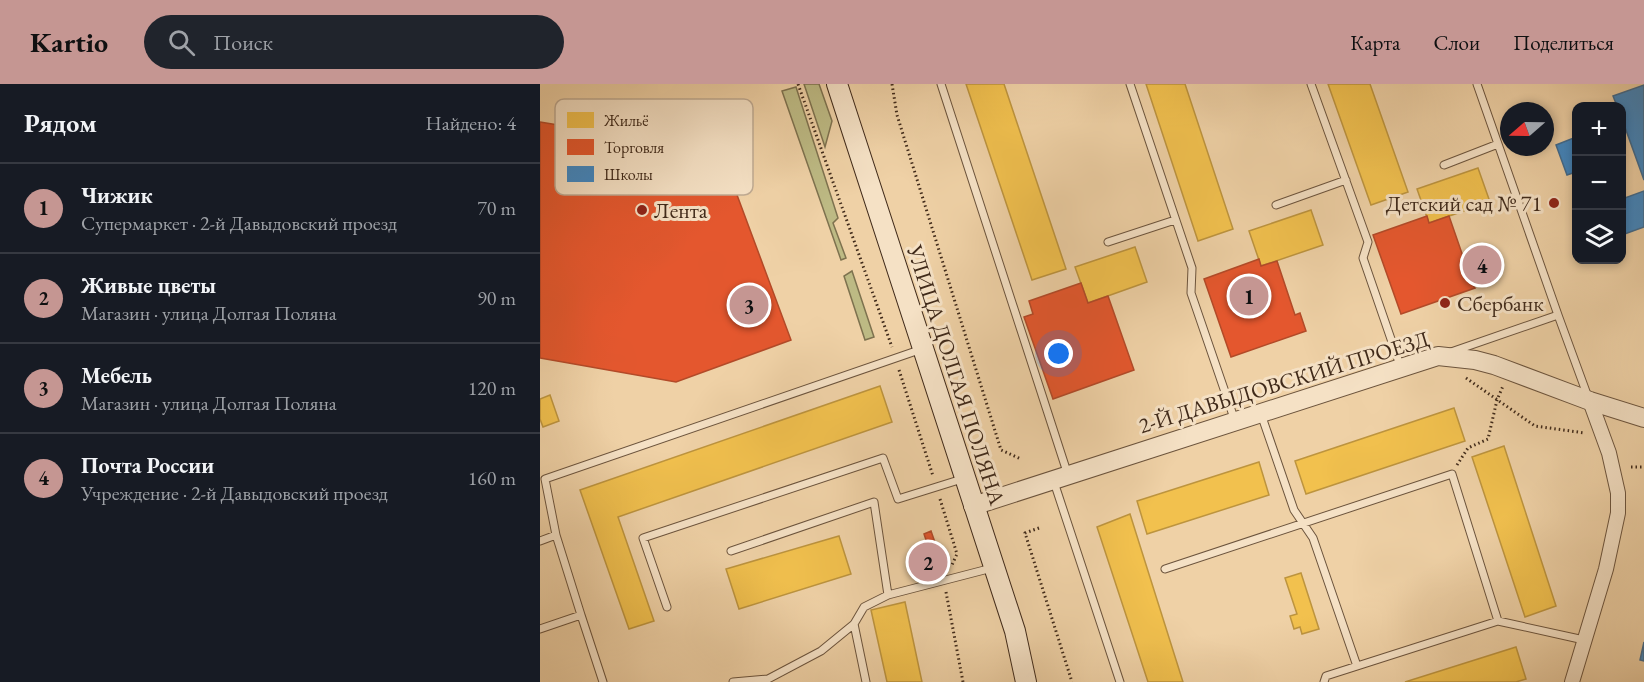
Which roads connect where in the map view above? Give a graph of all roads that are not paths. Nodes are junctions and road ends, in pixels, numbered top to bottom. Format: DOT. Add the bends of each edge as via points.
graph roads {
  1 [pos="837,84"];
  2 [pos="940,84"];
  3 [pos="1130,84"];
  4 [pos="1311,84"];
  5 [pos="1477,84"];
  6 [pos="1498,144"];
  7 [pos="1444,165"];
  8 [pos="1346,180"];
  9 [pos="1276,205"];
  10 [pos="1176,220"];
  11 [pos="1108,242"];
  12 [pos="1558,315"];
  13 [pos="923,349"];
  14 [pos="1438,356"];
  15 [pos="1401,368"];
  16 [pos="1590,401"];
  17 [pos="1261,413"];
  18 [pos="1644,418"];
  19 [pos="1235,423"];
  20 [pos="964,478"];
  21 [pos="1061,478"];
  22 [pos="973,506"];
  23 [pos="1303,523"];
  24 [pos="556,535"];
  25 [pos="540,541"];
  26 [pos="731,551"];
  27 [pos="994,567"];
  28 [pos="1165,569"];
  29 [pos="888,595"];
  30 [pos="667,607"];
  31 [pos="581,615"];
  32 [pos="1498,621"];
  33 [pos="854,624"];
  34 [pos="540,629"];
  35 [pos="1584,640"];
  36 [pos="1357,666"];
  37 [pos="603,682"];
  38 [pos="733,682"];
  39 [pos="867,682"];
  40 [pos="1026,682"];
  41 [pos="1120,682"];
  42 [pos="1324,682"];
  43 [pos="1572,682"];
  1 -- 13 [label="main road, УЛИЦА ДОЛГАЯ ПОЛЯНА"];
  2 -- 21 [label="lane"];
  3 -- 10 [label="lane"];
  4 -- 8 [label="lane"];
  5 -- 6 [label="lane"];
  6 -- 7 [label="lane"];
  6 -- 12 [label="lane"];
  8 -- 9 [label="lane"];
  8 -- 15 [label="lane" via="1368,242 1363,258"];
  10 -- 11 [label="lane"];
  10 -- 19 [label="lane" via="1192,268 1191,293"];
  12 -- 14 [label="lane"];
  12 -- 16 [label="lane"];
  13 -- 20 [label="main road, УЛИЦА ДОЛГАЯ ПОЛЯНА"];
  13 -- 24 [label="lane" via="545,479"];
  14 -- 15 [label="street, 2-Й ДАВЫДОВСКИЙ ПРОЕЗД"];
  14 -- 16 [label="street, 2-Й ДАВЫДОВСКИЙ ПРОЕЗД" via="1475,360 1510,370"];
  15 -- 17 [label="street, 2-Й ДАВЫДОВСКИЙ ПРОЕЗД"];
  16 -- 18 [label="street, 2-Й ДАВЫДОВСКИЙ ПРОЕЗД"];
  16 -- 35 [label="street" via="1609,453 1618,513"];
  17 -- 19 [label="street, 2-Й ДАВЫДОВСКИЙ ПРОЕЗД"];
  17 -- 23 [label="lane" via="1294,510"];
  19 -- 21 [label="street, 2-Й ДАВЫДОВСКИЙ ПРОЕЗД"];
  20 -- 22 [label="main road, УЛИЦА ДОЛГАЯ ПОЛЯНА"];
  20 -- 30 [label="lane" via="898,499 884,458 643,538"];
  21 -- 22 [label="street, 2-Й ДАВЫДОВСКИЙ ПРОЕЗД"];
  21 -- 41 [label="lane"];
  22 -- 27 [label="main road, УЛИЦА ДОЛГАЯ ПОЛЯНА"];
  23 -- 28 [label="lane"];
  23 -- 32 [label="lane" via="1452,474"];
  23 -- 36 [label="lane" via="1313,538"];
  24 -- 25 [label="lane"];
  24 -- 31 [label="lane"];
  26 -- 29 [label="lane" via="874,502"];
  27 -- 29 [label="lane"];
  27 -- 40 [label="main road, УЛИЦА ДОЛГАЯ ПОЛЯНА" via="1015,631"];
  29 -- 33 [label="lane" via="864,608"];
  31 -- 34 [label="lane"];
  31 -- 37 [label="lane"];
  32 -- 35 [label="lane"];
  32 -- 36 [label="lane"];
  33 -- 38 [label="lane" via="821,651 768,679"];
  33 -- 39 [label="lane"];
  35 -- 43 [label="street"];
  36 -- 42 [label="lane" via="1326,676"];
}
